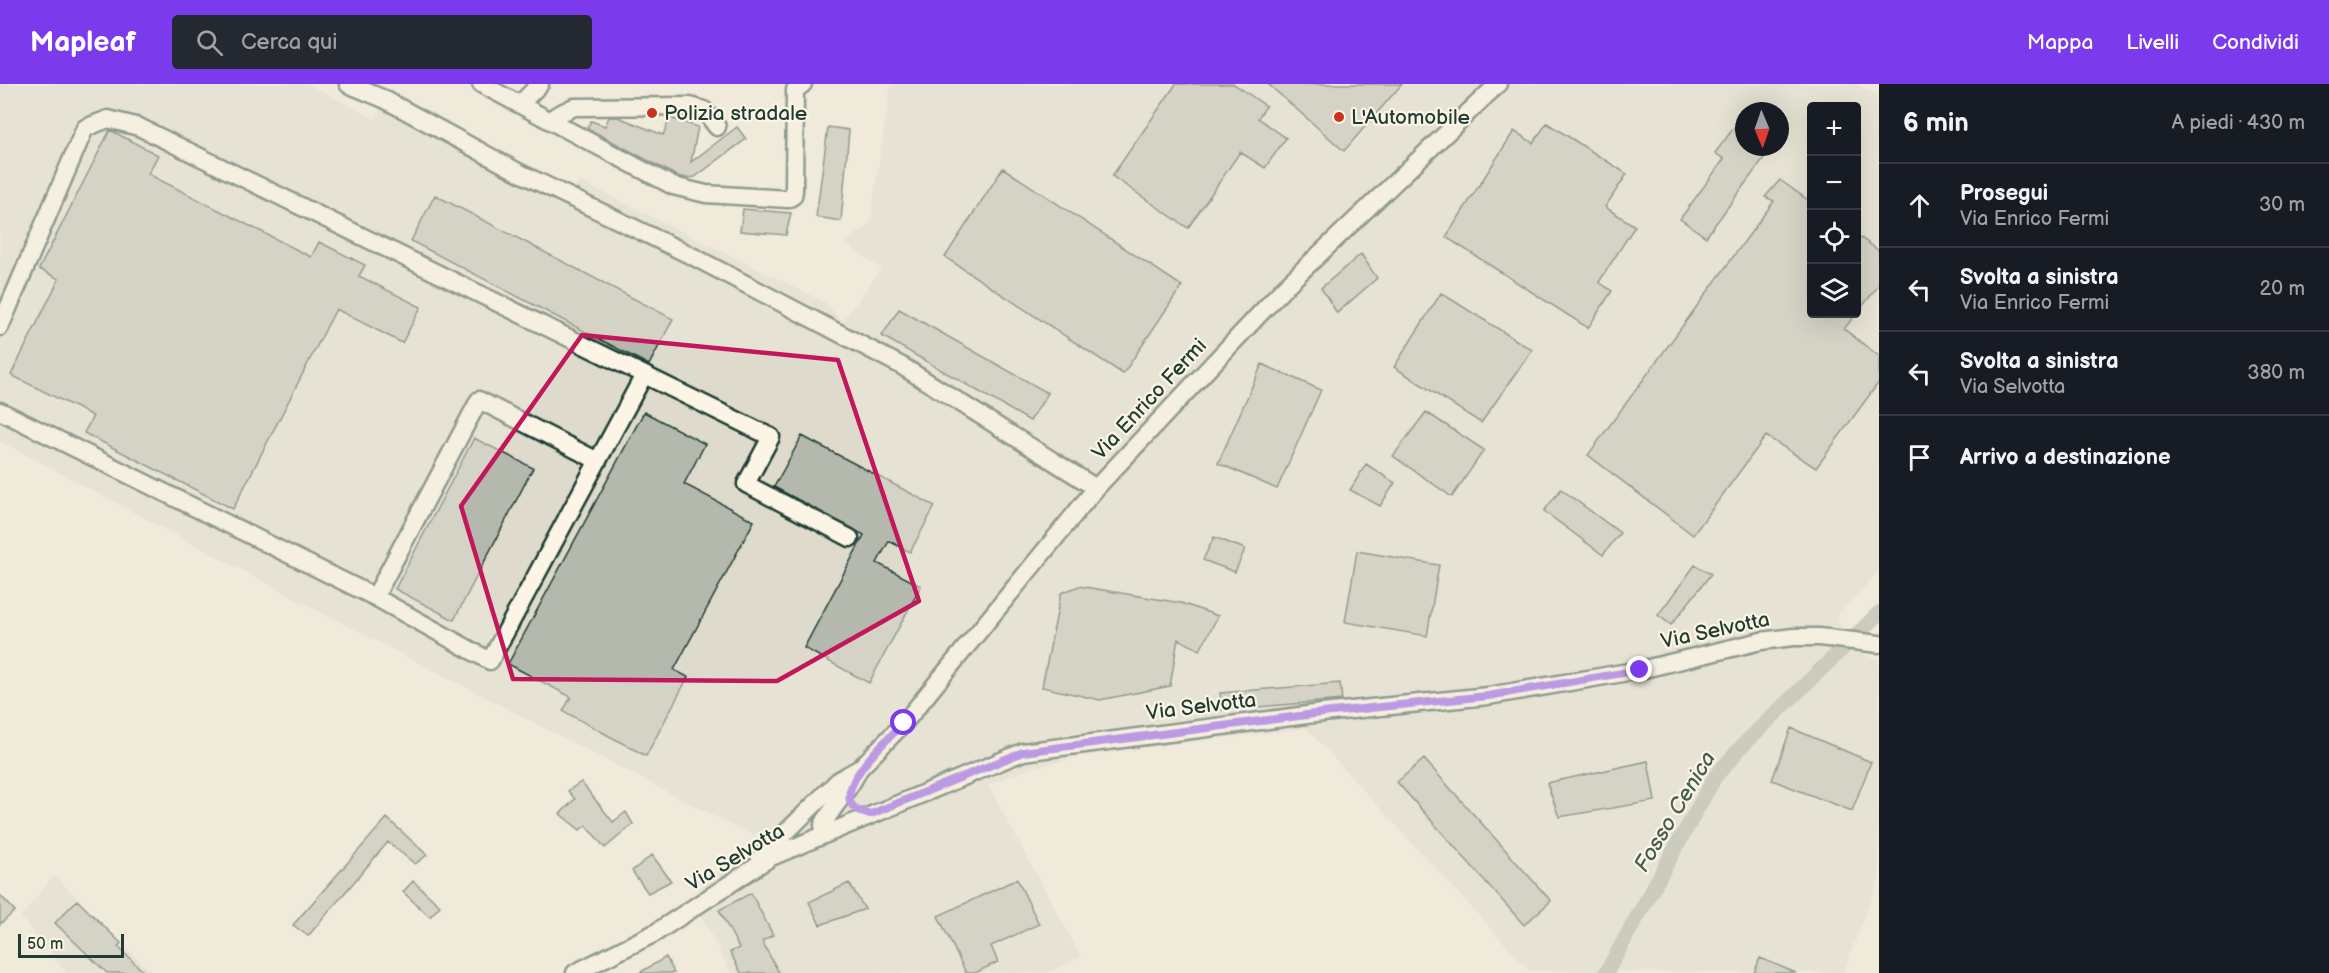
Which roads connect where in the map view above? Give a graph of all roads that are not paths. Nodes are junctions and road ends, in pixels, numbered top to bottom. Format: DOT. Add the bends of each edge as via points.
graph roads {
  1 [pos="348,84"];
  2 [pos="481,84"];
  3 [pos="540,84"];
  4 [pos="803,84"];
  5 [pos="1498,84"];
  6 [pos="520,104"];
  7 [pos="553,122"];
  8 [pos="717,127"];
  9 [pos="0,327"];
  10 [pos="644,375"];
  11 [pos="0,411"];
  12 [pos="598,461"];
  13 [pos="1096,488"];
  14 [pos="850,538"];
  15 [pos="375,597"];
  16 [pos="1879,644"];
  17 [pos="860,768"];
  18 [pos="852,785"];
  19 [pos="814,805"];
  20 [pos="871,814"];
  21 [pos="825,833"];
  22 [pos="750,870"];
  23 [pos="574,973"];
  1 -- 13 [label="street" via="902,366"];
  2 -- 6 [label="street"];
  3 -- 6 [label="street"];
  4 -- 7 [label="street" via="795,90 794,191 788,199 706,194 673,186"];
  5 -- 13 [label="street, Via Enrico Fermi" via="1286,286"];
  6 -- 7 [label="street"];
  7 -- 8 [label="street" via="557,115 574,107 690,106 704,110"];
  9 -- 10 [label="street" via="86,128 108,120 139,127"];
  10 -- 12 [label="street"];
  10 -- 14 [label="street" via="771,437 747,484"];
  11 -- 15 [label="street"];
  12 -- 15 [label="street" via="479,399"];
  12 -- 15 [label="street" via="490,661"];
  13 -- 17 [label="street, Via Enrico Fermi" via="904,723"];
  16 -- 20 [label="street, Via Selvotta" via="1819,637 1761,641 1640,670 1488,696 1023,752"];
  17 -- 18 [label="street, Via Enrico Fermi"];
  17 -- 19 [label="street, Via Enrico Fermi" via="839,780"];
  18 -- 20 [label="street" via="853,807"];
  18 -- 21 [label="street, Via Enrico Fermi" via="827,816"];
  19 -- 21 [label="street" via="809,816 812,826"];
  19 -- 22 [label="street, Via Enrico Fermi"];
  20 -- 21 [label="street, Via Selvotta"];
  21 -- 22 [label="street, Via Selvotta"];
  22 -- 23 [label="street, Via Selvotta" via="655,933"];
}
